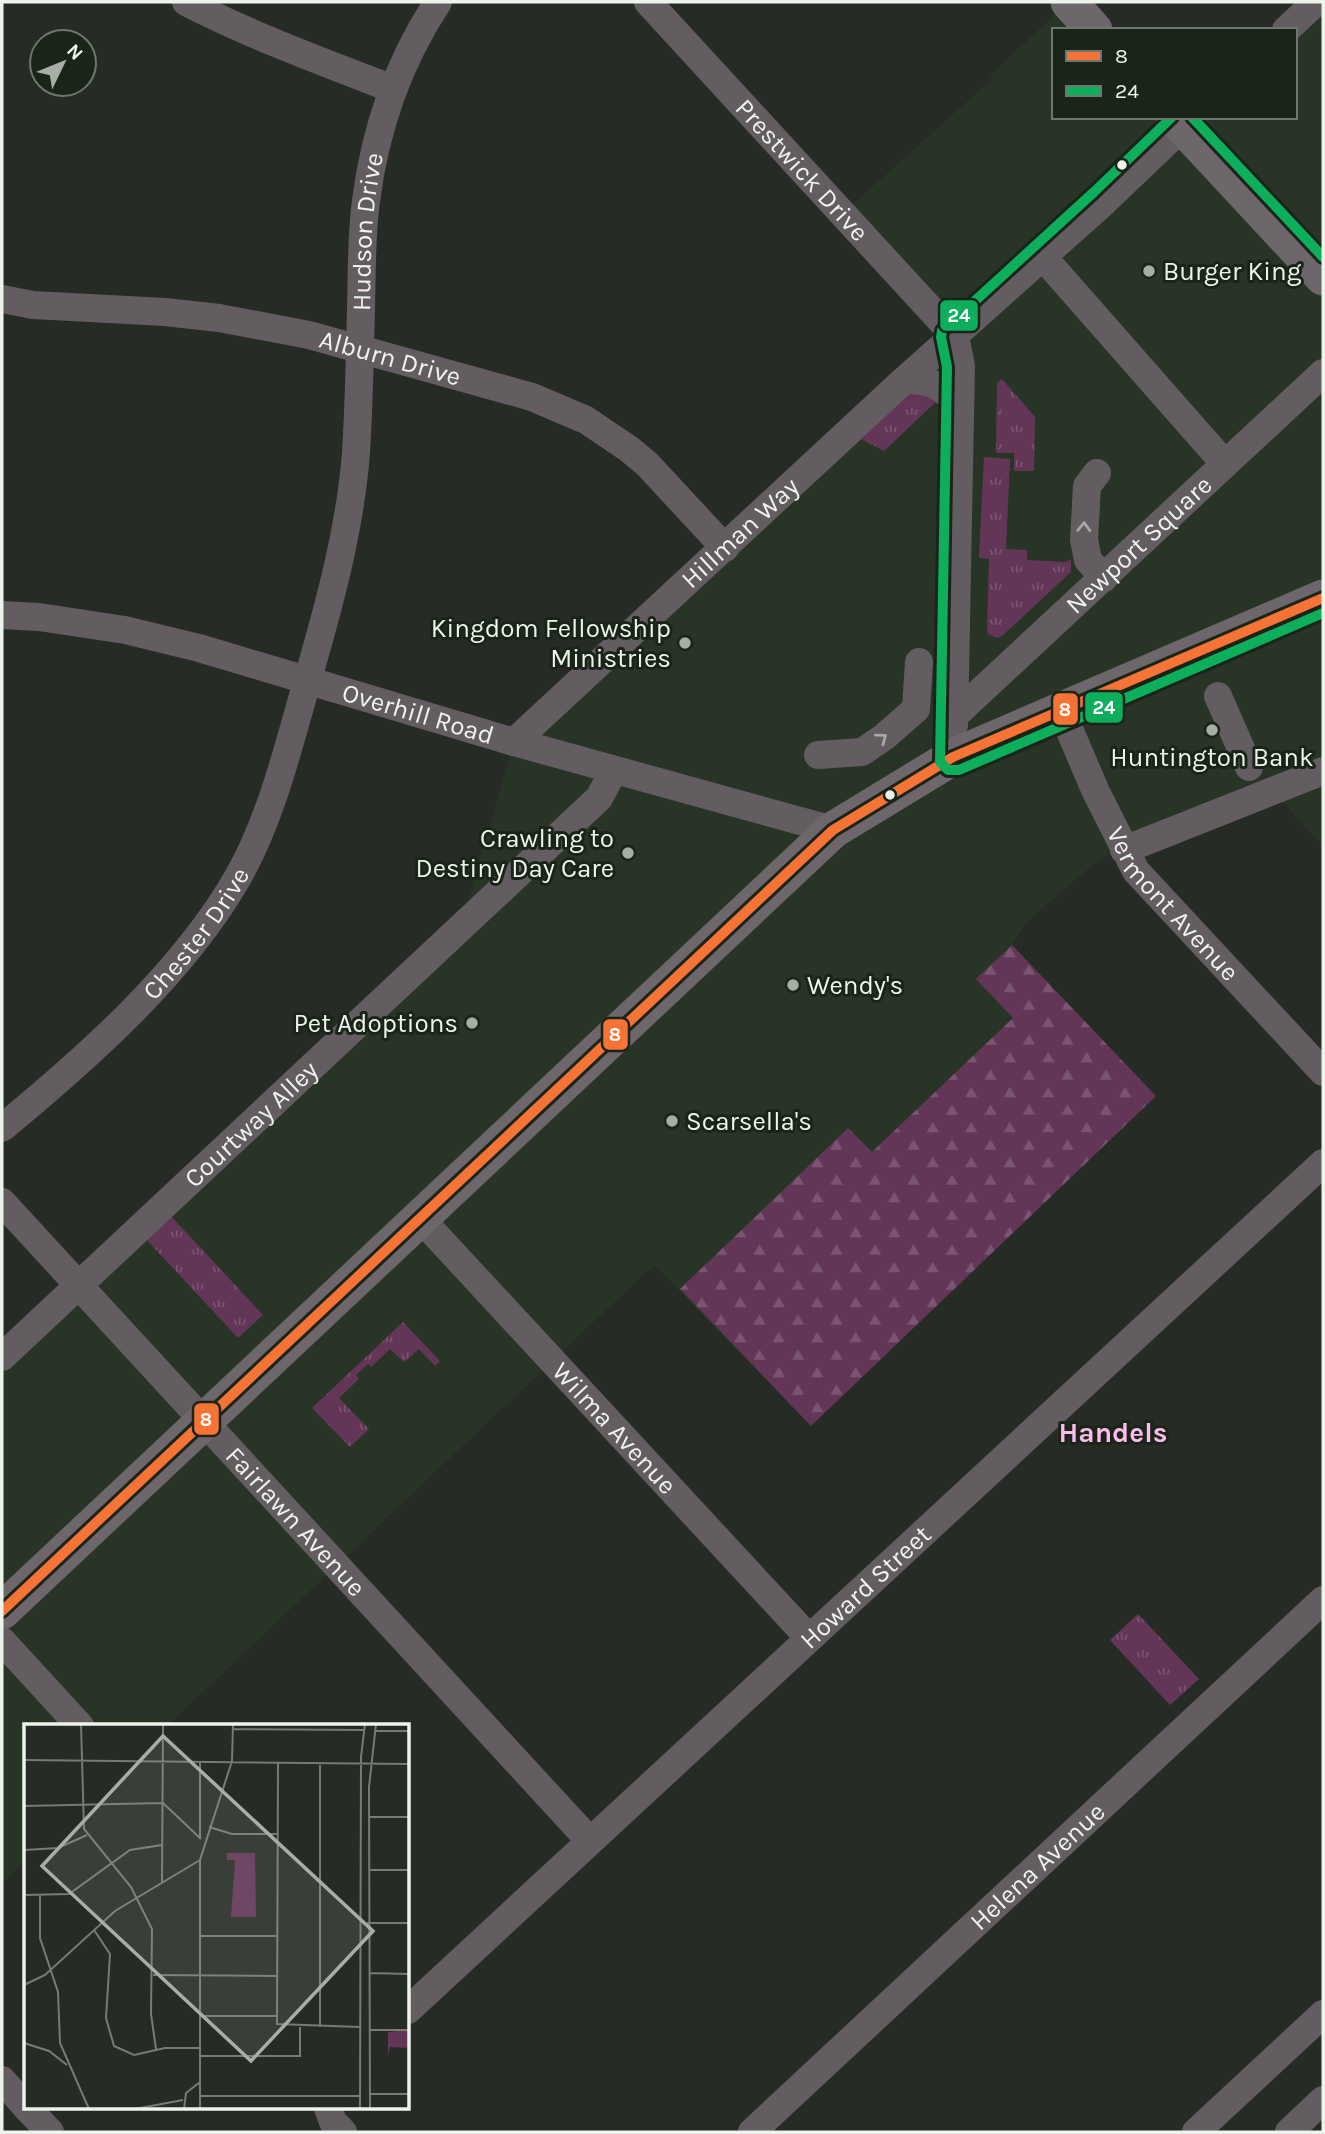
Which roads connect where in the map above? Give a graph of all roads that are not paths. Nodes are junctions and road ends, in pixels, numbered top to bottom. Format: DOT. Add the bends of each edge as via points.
graph roads {
  1 [pos="186,2"];
  2 [pos="439,2"];
  3 [pos="648,2"];
  4 [pos="1069,2"];
  5 [pos="1316,2"];
  6 [pos="1092,28"];
  7 [pos="1288,28"];
  8 [pos="393,89"];
  9 [pos="1183,120"];
  10 [pos="1043,257"];
  11 [pos="1323,277"];
  12 [pos="2,299"];
  13 [pos="955,337"];
  14 [pos="360,350"];
  15 [pos="1323,373"];
  16 [pos="905,380"];
  17 [pos="960,406"];
  18 [pos="1225,464"];
  19 [pos="1097,473"];
  20 [pos="725,548"];
  21 [pos="1104,578"];
  22 [pos="1323,598"];
  23 [pos="2,615"];
  24 [pos="919,662"];
  25 [pos="307,681"];
  26 [pos="1218,696"];
  27 [pos="1061,710"];
  28 [pos="954,716"];
  29 [pos="514,742"];
  30 [pos="818,755"];
  31 [pos="953,757"];
  32 [pos="1249,767"];
  33 [pos="614,770"];
  34 [pos="1323,771"];
  35 [pos="832,830"];
  36 [pos="1124,850"];
  37 [pos="1323,1072"];
  38 [pos="2,1128"];
  39 [pos="1323,1163"];
  40 [pos="2,1202"];
  41 [pos="421,1219"];
  42 [pos="79,1285"];
  43 [pos="2,1357"];
  44 [pos="203,1421"];
  45 [pos="1323,1600"];
  46 [pos="2,1611"];
  47 [pos="809,1638"];
  48 [pos="2,1641"];
  49 [pos="78,1724"];
  50 [pos="590,1841"];
  51 [pos="410,2008"];
  52 [pos="1319,2027"];
  53 [pos="2,2080"];
  54 [pos="1323,2100"];
  55 [pos="24,2104"];
  56 [pos="30,2110"];
  57 [pos="329,2110"];
  58 [pos="50,2132"];
  59 [pos="343,2132"];
  60 [pos="752,2132"];
  61 [pos="1196,2132"];
  62 [pos="1289,2132"];
  1 -- 8 [label="street"];
  2 -- 8 [label="street, Hudson Drive"];
  3 -- 13 [label="street, Prestwick Drive"];
  4 -- 6 [label="main road"];
  5 -- 7 [label="street"];
  8 -- 14 [label="street, Hudson Drive" via="366,202"];
  9 -- 10 [label="street, Hillman Way"];
  9 -- 11 [label="main road"];
  10 -- 13 [label="street, Hillman Way"];
  10 -- 18 [label="street"];
  12 -- 14 [label="street, Alburn Drive" via="219,318"];
  13 -- 16 [label="street, Hillman Way"];
  13 -- 17 [label="street" via="961,366"];
  14 -- 20 [label="street, Alburn Drive" via="532,397 586,420 647,464"];
  14 -- 25 [label="street, Hudson Drive" via="348,519"];
  15 -- 18 [label="street, Newport Square"];
  16 -- 17 [label="street" via="933,382"];
  16 -- 20 [label="street, Hillman Way"];
  17 -- 28 [label="street"];
  18 -- 21 [label="street, Newport Square"];
  21 -- 19 [label="street, one-way" via="1088,560 1083,540 1087,486"];
  20 -- 29 [label="street, Hillman Way"];
  21 -- 28 [label="street, Newport Square"];
  22 -- 27 [label="main road"];
  23 -- 25 [label="street, Overhill Road" via="125,630"];
  30 -- 24 [label="street, one-way" via="862,752 916,709"];
  25 -- 29 [label="street, Overhill Road"];
  25 -- 38 [label="street, Chester Drive" via="263,825 210,921 130,1013"];
  26 -- 32 [label="street"];
  27 -- 31 [label="main road"];
  27 -- 36 [label="street, Vermont Avenue"];
  28 -- 31 [label="street"];
  29 -- 33 [label="street, Overhill Road"];
  31 -- 35 [label="main road"];
  33 -- 35 [label="street, Overhill Road"];
  33 -- 42 [label="street, Courtway Alley" via="599,798"];
  34 -- 36 [label="street"];
  35 -- 41 [label="main road"];
  36 -- 37 [label="street, Vermont Avenue" via="1136,871"];
  39 -- 47 [label="street, Howard Street"];
  40 -- 42 [label="street, Fairlawn Avenue"];
  41 -- 44 [label="main road"];
  41 -- 47 [label="street, Wilma Avenue"];
  42 -- 43 [label="street, Courtway Alley"];
  42 -- 44 [label="street, Fairlawn Avenue"];
  44 -- 46 [label="main road"];
  44 -- 50 [label="street, Fairlawn Avenue"];
  45 -- 60 [label="street, Helena Avenue"];
  47 -- 50 [label="street, Howard Street"];
  48 -- 49 [label="street"];
  50 -- 51 [label="street, Howard Street"];
  52 -- 61 [label="street"];
  53 -- 55 [label="street"];
  54 -- 62 [label="street"];
  56 -- 58 [label="street"];
  57 -- 59 [label="street"];
}
